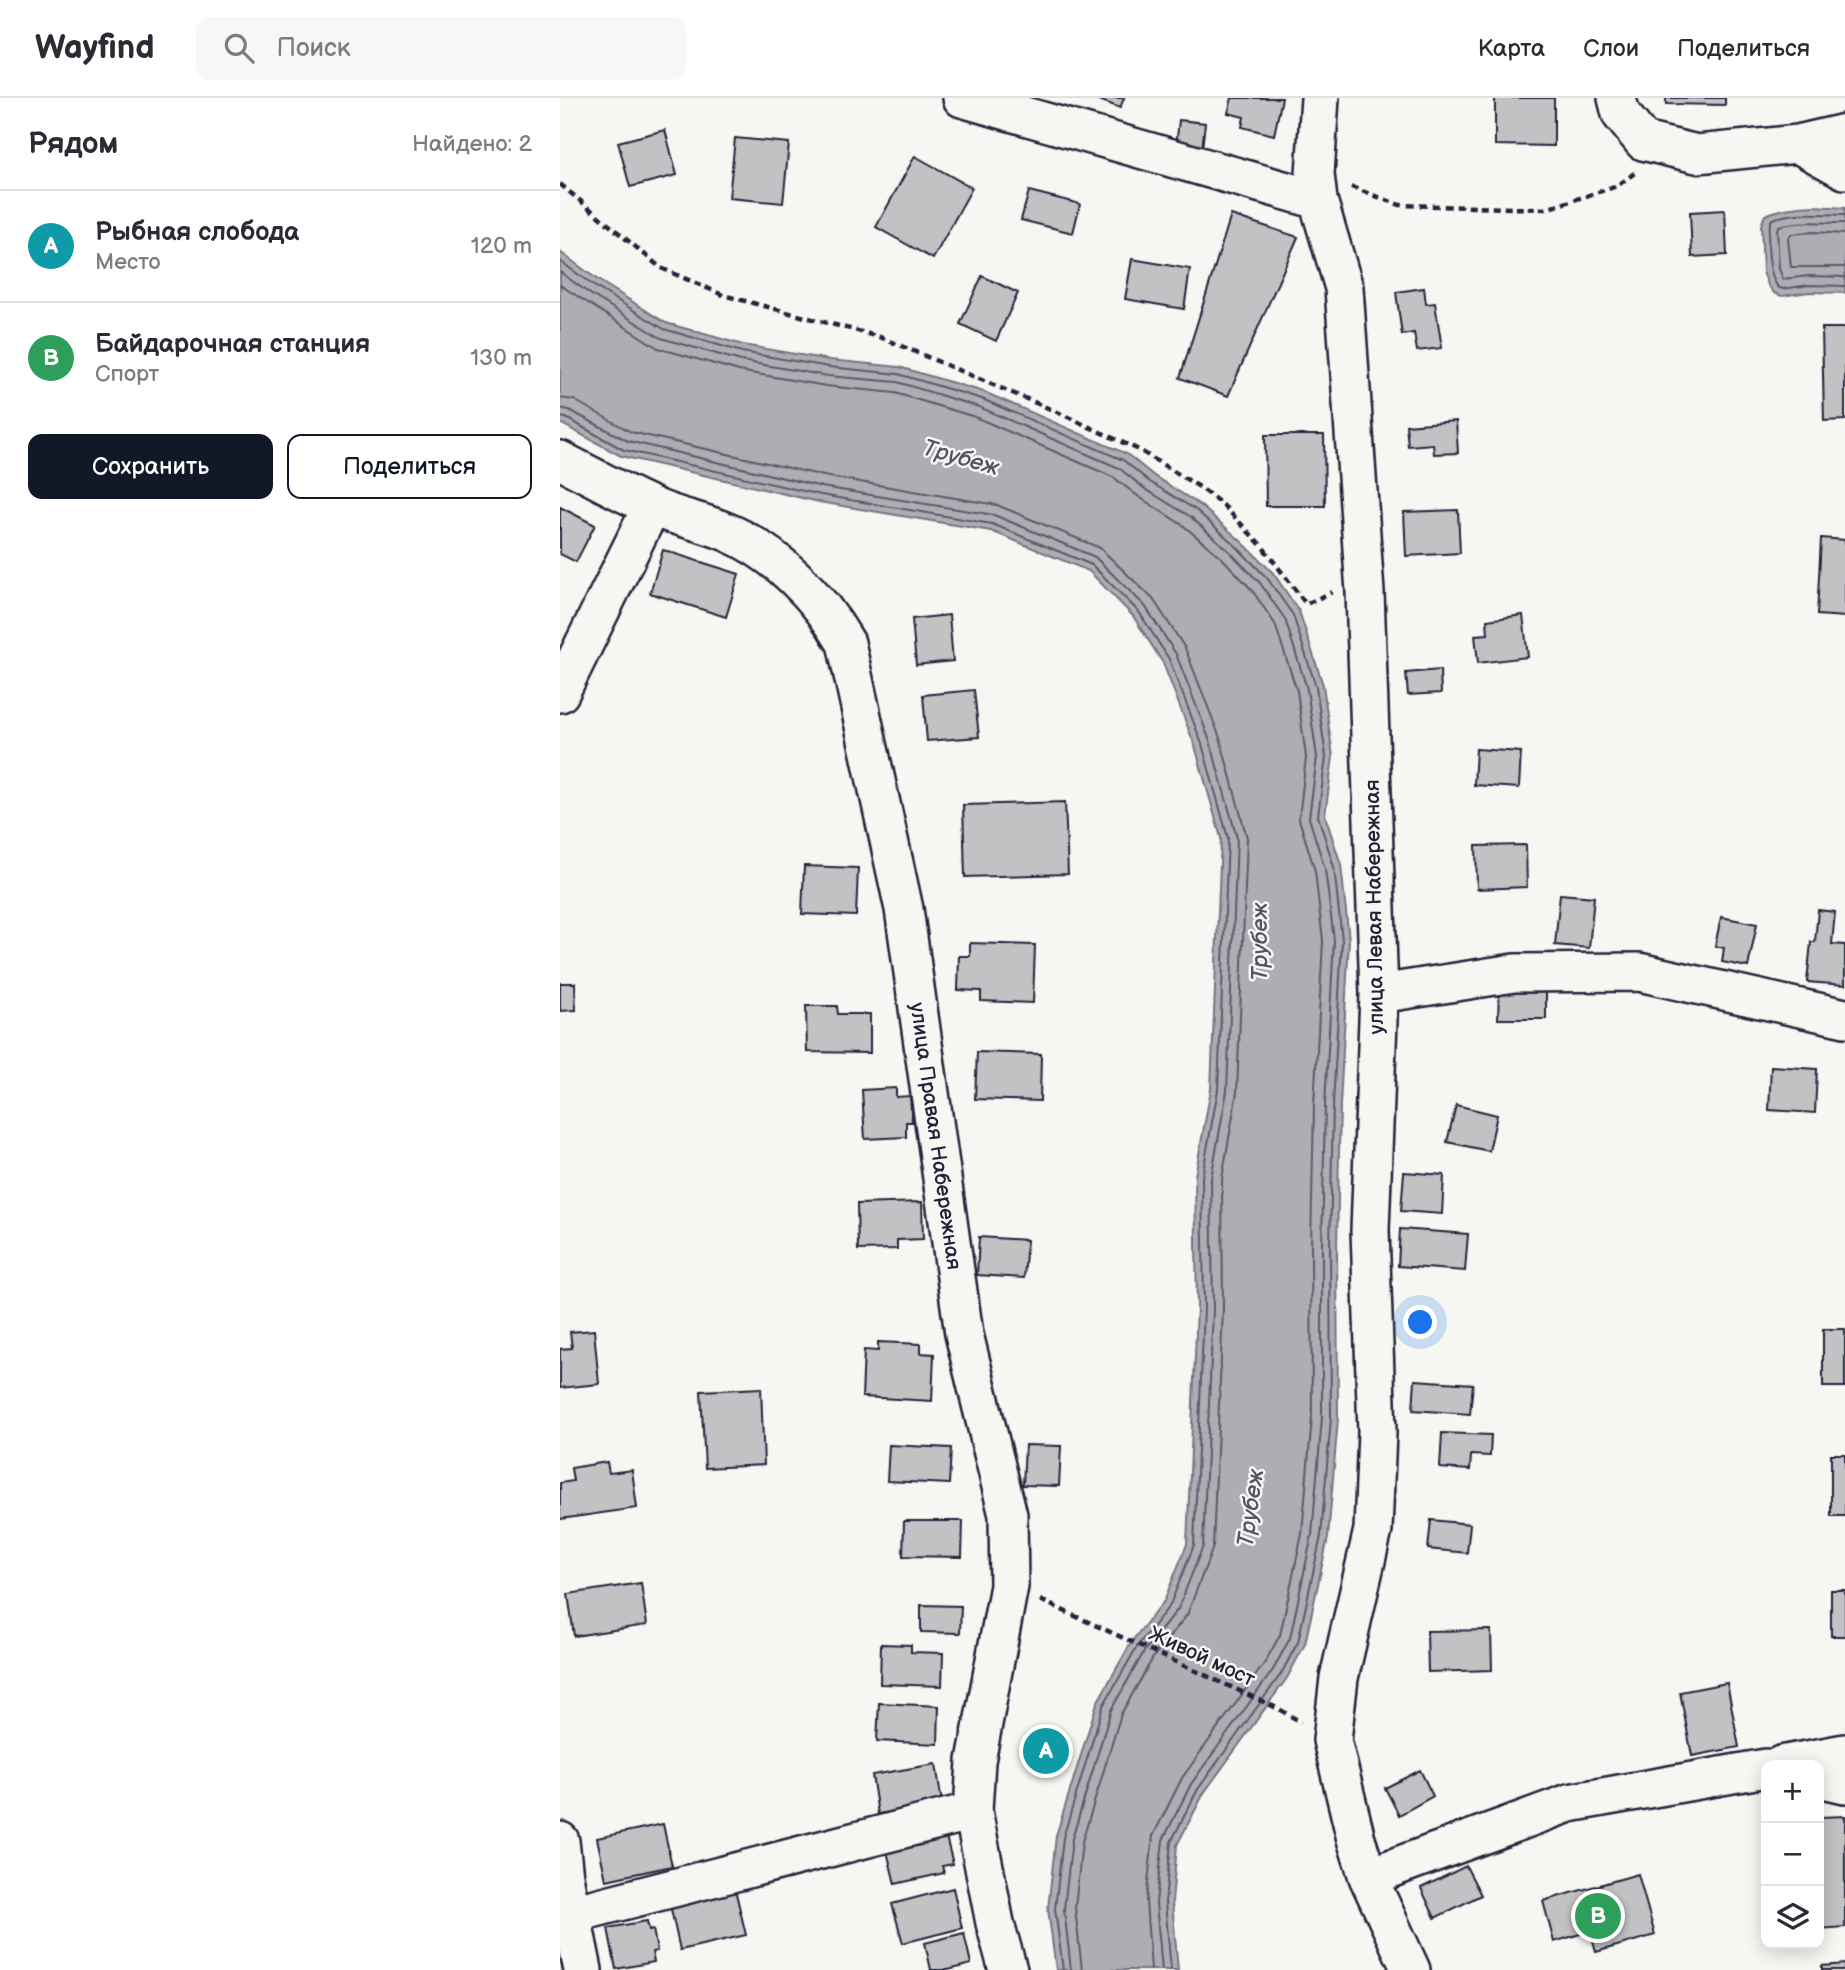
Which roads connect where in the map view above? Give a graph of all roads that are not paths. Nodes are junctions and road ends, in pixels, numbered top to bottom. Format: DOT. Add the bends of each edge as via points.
graph roads {
  1 [pos="962,98"];
  2 [pos="1320,98"];
  3 [pos="1617,98"];
  4 [pos="1845,133"];
  5 [pos="1798,144"];
  6 [pos="1845,170"];
  7 [pos="1316,187"];
  8 [pos="560,460"];
  9 [pos="652,506"];
  10 [pos="560,693"];
  11 [pos="1379,994"];
  12 [pos="1845,1018"];
  13 [pos="1845,1753"];
  14 [pos="1808,1760"];
  15 [pos="1761,1769"];
  16 [pos="1824,1779"];
  17 [pos="1845,1784"];
  18 [pos="973,1811"];
  19 [pos="560,1841"];
  20 [pos="1368,1877"];
  21 [pos="572,1914"];
  22 [pos="583,1970"];
  23 [pos="1008,1970"];
  24 [pos="1411,1970"];
  1 -- 7 [label="street"];
  2 -- 7 [label="street, улица Левая Набережная"];
  3 -- 5 [label="street" via="1622,114 1643,141 1698,154"];
  4 -- 5 [label="street"];
  5 -- 6 [label="street"];
  7 -- 11 [label="street, улица Левая Набережная" via="1343,288 1365,592"];
  8 -- 9 [label="street, улица Правая Набережная"];
  9 -- 10 [label="street"];
  9 -- 18 [label="street, улица Правая Набережная" via="753,544 816,601 846,643 904,909 964,1334 1008,1515 1009,1586 976,1761"];
  11 -- 12 [label="street" via="1514,973 1639,972"];
  11 -- 20 [label="street, улица Левая Набережная" via="1370,1230 1377,1432 1373,1530 1339,1678 1332,1740"];
  13 -- 14 [label="street"];
  15 -- 20 [label="street" via="1569,1803"];
  16 -- 17 [label="street"];
  18 -- 21 [label="street"];
  18 -- 23 [label="street, улица Правая Набережная"];
  19 -- 21 [label="street"];
  20 -- 24 [label="street, улица Левая Набережная"];
  21 -- 22 [label="street"];
}
